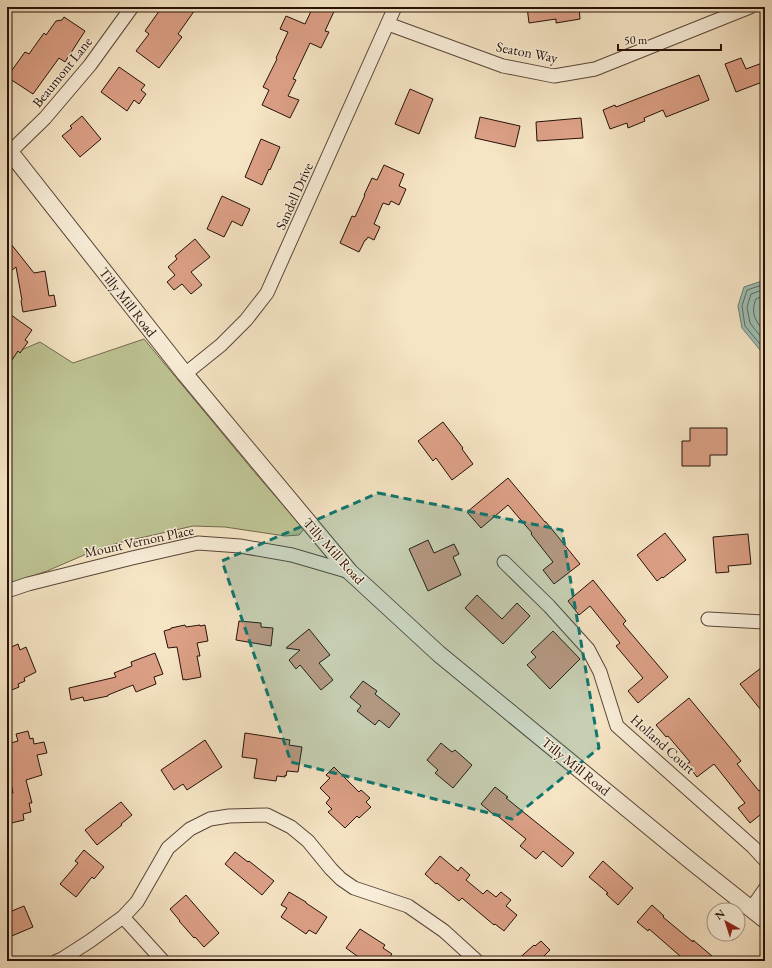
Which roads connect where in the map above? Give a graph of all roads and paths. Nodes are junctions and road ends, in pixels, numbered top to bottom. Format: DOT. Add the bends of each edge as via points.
graph roads {
  1 [pos="132,7"];
  2 [pos="395,7"];
  3 [pos="750,7"];
  4 [pos="388,24"];
  5 [pos="9,150"];
  6 [pos="185,374"];
  7 [pos="504,562"];
  8 [pos="350,572"];
  9 [pos="7,591"];
  10 [pos="708,619"];
  11 [pos="765,622"];
  12 [pos="765,860"];
  13 [pos="765,890"];
  14 [pos="751,909"];
  15 [pos="123,916"];
  16 [pos="765,920"];
  17 [pos="57,961"];
  18 [pos="163,961"];
  19 [pos="477,961"];
  1 -- 5 [label="street, Beaumont Lane" via="90,65 45,118"];
  2 -- 4 [label="street, Sandell Drive"];
  3 -- 4 [label="street, Seaton Way" via="595,69 554,76 503,66"];
  4 -- 6 [label="street, Sandell Drive" via="268,294 221,345"];
  5 -- 6 [label="street, Tilly Mill Road"];
  6 -- 8 [label="street, Tilly Mill Road"];
  7 -- 12 [label="street, Holland Court" via="588,649 600,672 617,726"];
  8 -- 9 [label="street, Mount Vernon Place" via="292,555 240,546 198,543"];
  8 -- 14 [label="street, Tilly Mill Road" via="439,654"];
  10 -- 11 [label="street"];
  13 -- 14 [label="street"];
  14 -- 16 [label="street, Tilly Mill Road"];
  15 -- 17 [label="street" via="90,941"];
  15 -- 18 [label="street"];
  15 -- 19 [label="street" via="137,902 168,848 190,828 229,816 267,815 291,827 308,841 341,879 354,888 408,906 444,931"];
}
